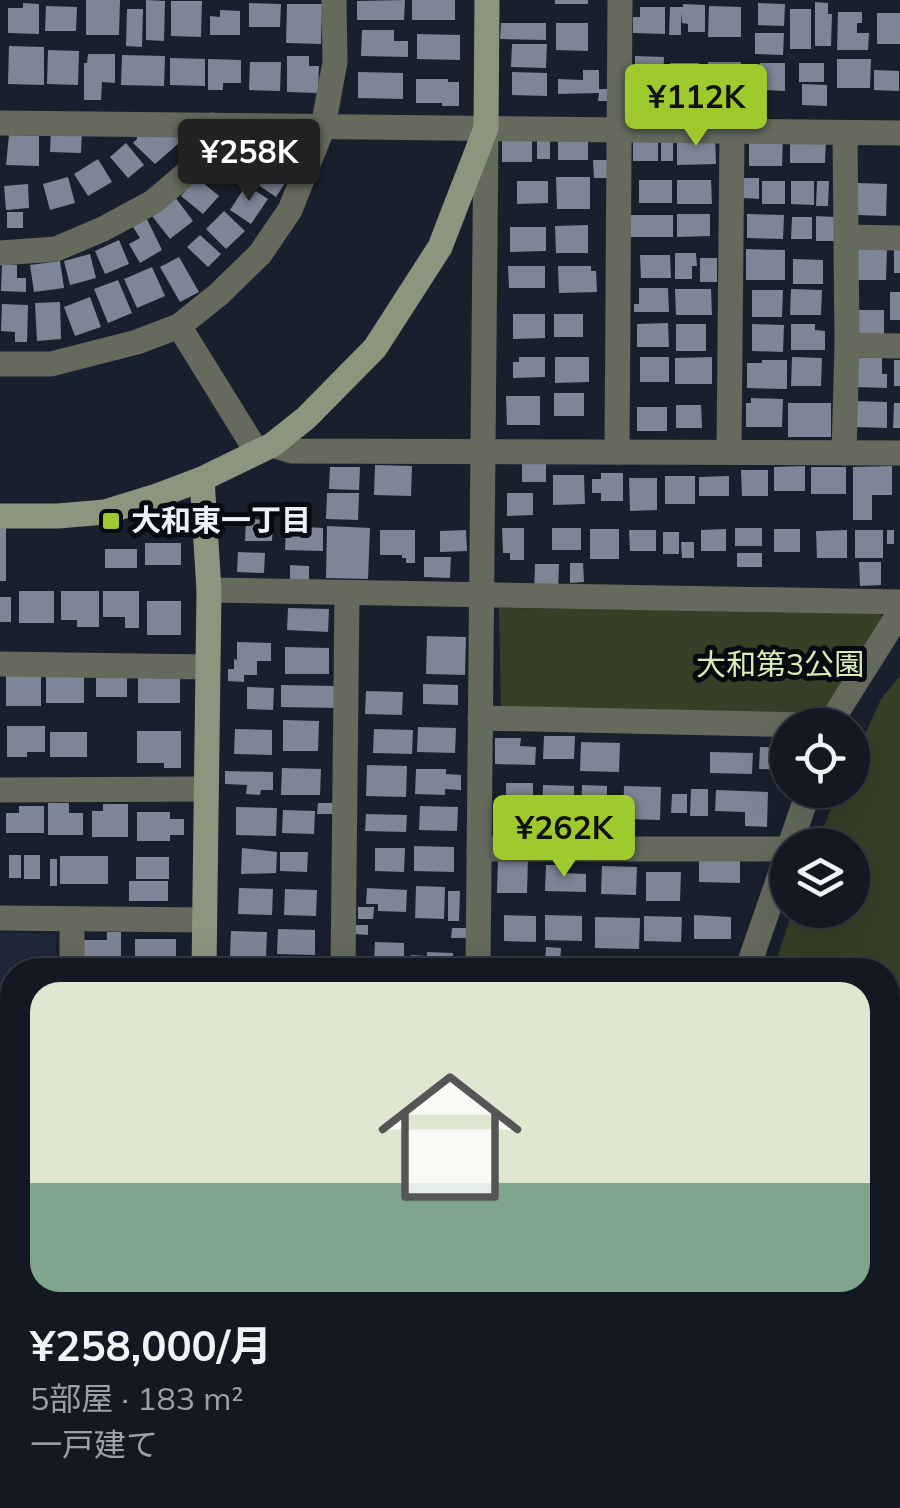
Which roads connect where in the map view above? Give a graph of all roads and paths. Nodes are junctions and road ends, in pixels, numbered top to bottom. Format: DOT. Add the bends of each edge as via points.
graph roads {
  1 [pos="334,0"];
  2 [pos="487,0"];
  3 [pos="620,0"];
  4 [pos="0,123"];
  5 [pos="211,125"];
  6 [pos="323,127"];
  7 [pos="486,128"];
  8 [pos="619,130"];
  9 [pos="732,132"];
  10 [pos="844,133"];
  11 [pos="900,133"];
  12 [pos="846,237"];
  13 [pos="900,238"];
  14 [pos="0,253"];
  15 [pos="179,326"];
  16 [pos="846,346"];
  17 [pos="900,346"];
  18 [pos="0,364"];
  19 [pos="265,449"];
  20 [pos="483,451"];
  21 [pos="617,452"];
  22 [pos="730,452"];
  23 [pos="844,453"];
  24 [pos="900,453"];
  25 [pos="202,478"];
  26 [pos="0,516"];
  27 [pos="209,590"];
  28 [pos="347,593"];
  29 [pos="482,595"];
  30 [pos="900,602"];
  31 [pos="900,612"];
  32 [pos="0,664"];
  33 [pos="207,667"];
  34 [pos="841,708"];
  35 [pos="480,718"];
  36 [pos="770,724"];
  37 [pos="0,790"];
  38 [pos="206,790"];
  39 [pos="479,848"];
  40 [pos="770,848"];
  41 [pos="770,902"];
  42 [pos="0,918"];
  43 [pos="72,919"];
  44 [pos="204,920"];
  45 [pos="72,958"];
  46 [pos="204,958"];
  47 [pos="343,958"];
  48 [pos="478,958"];
  49 [pos="751,958"];
  1 -- 6 [label="street" via="336,62"];
  2 -- 7 [label="street"];
  3 -- 8 [label="street"];
  4 -- 5 [label="street"];
  5 -- 6 [label="street"];
  5 -- 14 [label="street" via="187,172 153,202 56,249"];
  6 -- 7 [label="street"];
  6 -- 15 [label="street" via="290,210 260,254"];
  7 -- 8 [label="street"];
  7 -- 19 [label="street" via="440,247 375,348"];
  7 -- 20 [label="street"];
  8 -- 9 [label="street"];
  8 -- 21 [label="street"];
  9 -- 10 [label="street"];
  9 -- 22 [label="street"];
  10 -- 11 [label="street"];
  10 -- 12 [label="street"];
  12 -- 13 [label="street"];
  12 -- 16 [label="street"];
  15 -- 18 [label="street" via="51,364"];
  15 -- 19 [label="street"];
  16 -- 17 [label="street"];
  16 -- 23 [label="street"];
  19 -- 20 [label="street"];
  19 -- 25 [label="street"];
  20 -- 21 [label="street"];
  20 -- 29 [label="street"];
  21 -- 22 [label="street"];
  22 -- 23 [label="street"];
  23 -- 24 [label="street"];
  25 -- 26 [label="street" via="105,512"];
  25 -- 27 [label="street"];
  27 -- 28 [label="street"];
  27 -- 33 [label="street"];
  28 -- 29 [label="street"];
  28 -- 47 [label="street"];
  29 -- 30 [label="street"];
  29 -- 35 [label="street"];
  31 -- 34 [label="street"];
  32 -- 33 [label="street"];
  33 -- 38 [label="street"];
  35 -- 36 [label="street"];
  35 -- 39 [label="street"];
  37 -- 38 [label="street"];
  38 -- 44 [label="street"];
  39 -- 40 [label="street"];
  39 -- 48 [label="street"];
  41 -- 49 [label="street"];
  42 -- 43 [label="street"];
  43 -- 44 [label="street"];
  43 -- 45 [label="street"];
  44 -- 46 [label="street"];
}
